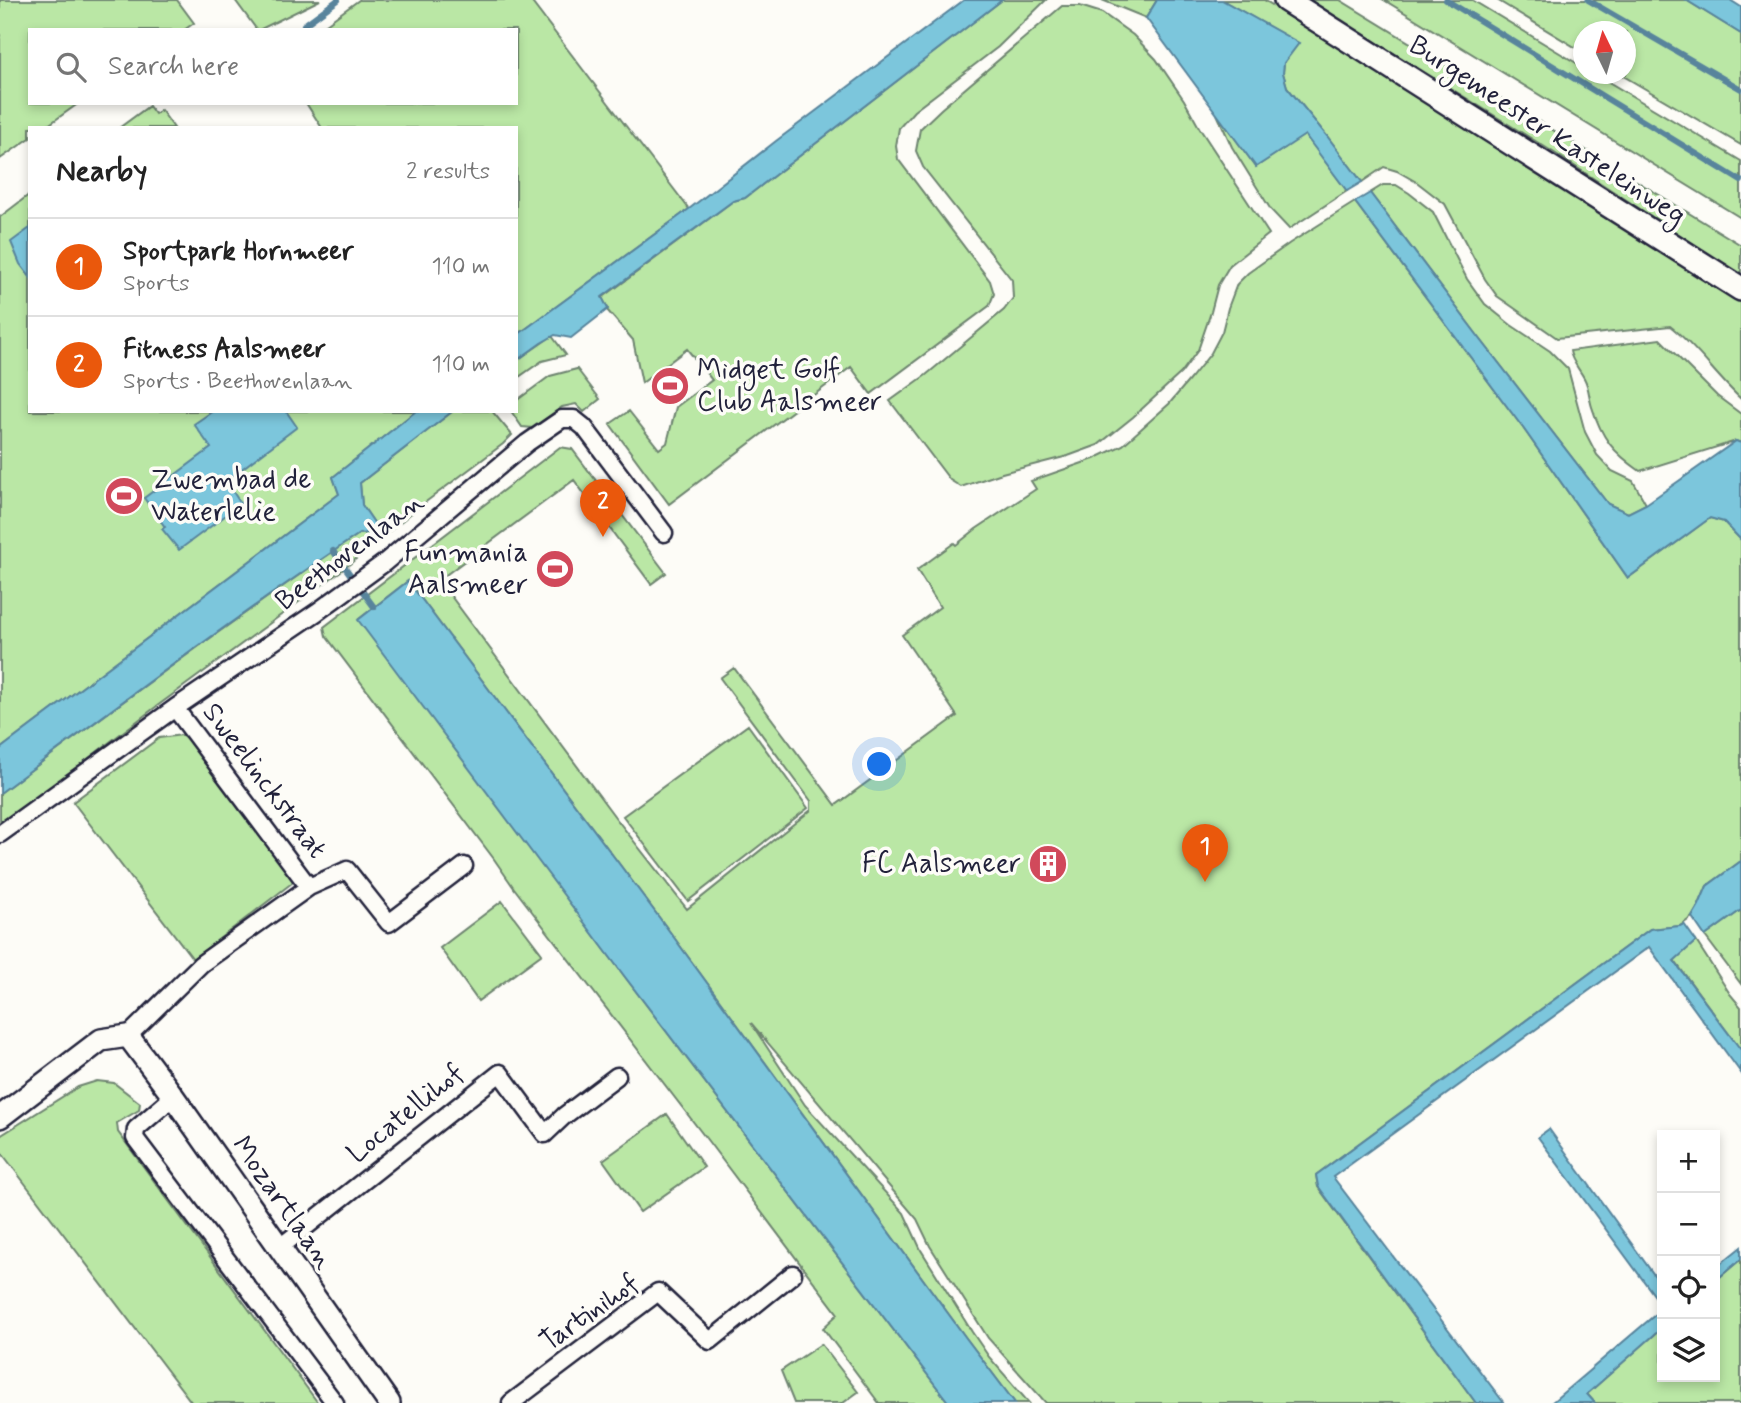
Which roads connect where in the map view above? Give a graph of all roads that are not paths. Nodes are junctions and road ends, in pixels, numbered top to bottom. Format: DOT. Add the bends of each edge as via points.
graph roads {
  1 [pos="1286,0"];
  2 [pos="1741,289"];
  3 [pos="664,533"];
  4 [pos="176,708"];
  5 [pos="0,834"];
  6 [pos="464,866"];
  7 [pos="309,887"];
  8 [pos="128,1036"];
  9 [pos="617,1076"];
  10 [pos="173,1097"];
  11 [pos="0,1116"];
  12 [pos="279,1248"];
  13 [pos="793,1274"];
  14 [pos="335,1403"];
  15 [pos="389,1403"];
  16 [pos="511,1403"];
  1 -- 2 [label="main road, Burgemeester Kasteleinweg"];
  3 -- 4 [label="street, Beethovenlaan" via="584,427 574,419 562,419 384,563"];
  4 -- 5 [label="street, Beethovenlaan"];
  4 -- 7 [label="street, Sweelinckstraat"];
  6 -- 7 [label="street, Sweelinckstraat" via="389,923 347,870"];
  7 -- 8 [label="street, Sweelinckstraat" via="201,964"];
  8 -- 10 [label="street, Mozartlaan"];
  8 -- 11 [label="street" via="101,1040"];
  9 -- 12 [label="street, Locatellihof" via="545,1134 500,1073"];
  10 -- 12 [label="street, Mozartlaan"];
  10 -- 14 [label="street" via="136,1129 135,1138"];
  12 -- 15 [label="street, Mozartlaan"];
  13 -- 16 [label="street, Tartinihof" via="710,1341 658,1292"];
}
